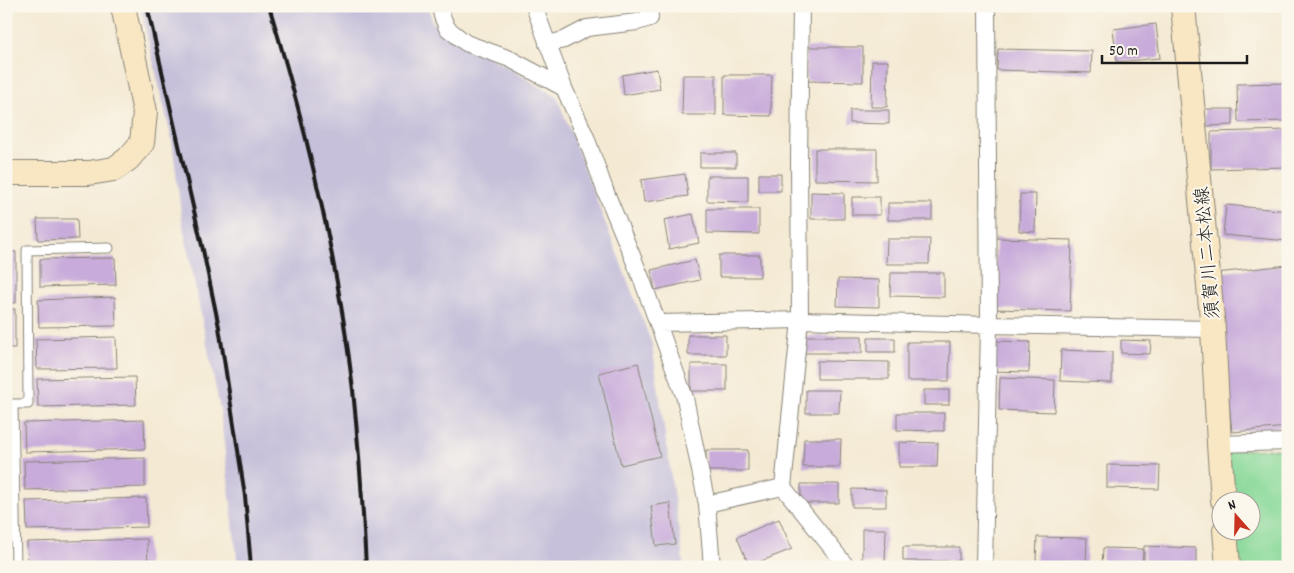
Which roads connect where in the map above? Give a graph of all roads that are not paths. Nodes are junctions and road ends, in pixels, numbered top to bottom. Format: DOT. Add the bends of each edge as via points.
graph roads {
  1 [pos="123,6"];
  2 [pos="440,6"];
  3 [pos="534,6"];
  4 [pos="800,6"];
  5 [pos="649,7"];
  6 [pos="987,8"];
  7 [pos="1183,9"];
  8 [pos="547,44"];
  9 [pos="564,88"];
  10 [pos="6,173"];
  11 [pos="109,248"];
  12 [pos="800,320"];
  13 [pos="659,323"];
  14 [pos="989,325"];
  15 [pos="1213,329"];
  16 [pos="9,404"];
  17 [pos="1288,442"];
  18 [pos="1218,444"];
  19 [pos="783,486"];
  20 [pos="1222,490"];
  21 [pos="707,504"];
  22 [pos="1226,540"];
  23 [pos="16,567"];
  24 [pos="712,567"];
  25 [pos="847,567"];
  26 [pos="984,567"];
  27 [pos="1228,567"];
  1 -- 10 [label="main road" via="145,112 142,143 114,169 89,173"];
  2 -- 9 [label="street" via="447,28 466,43 510,59"];
  3 -- 8 [label="street"];
  4 -- 12 [label="street"];
  5 -- 8 [label="street" via="650,18 587,28 564,40"];
  6 -- 14 [label="street"];
  7 -- 15 [label="main road, 須賀川二本松線"];
  8 -- 9 [label="street"];
  9 -- 13 [label="street"];
  11 -- 16 [label="lane" via="27,250 28,404"];
  12 -- 13 [label="street"];
  12 -- 14 [label="street"];
  12 -- 19 [label="street"];
  13 -- 21 [label="street" via="685,398"];
  14 -- 15 [label="street"];
  14 -- 26 [label="street"];
  15 -- 18 [label="main road, 須賀川二本松線"];
  16 -- 23 [label="lane"];
  17 -- 18 [label="street"];
  18 -- 20 [label="main road, 須賀川二本松線"];
  19 -- 21 [label="street"];
  19 -- 25 [label="street"];
  21 -- 24 [label="street"];
  22 -- 27 [label="main road"];
}
